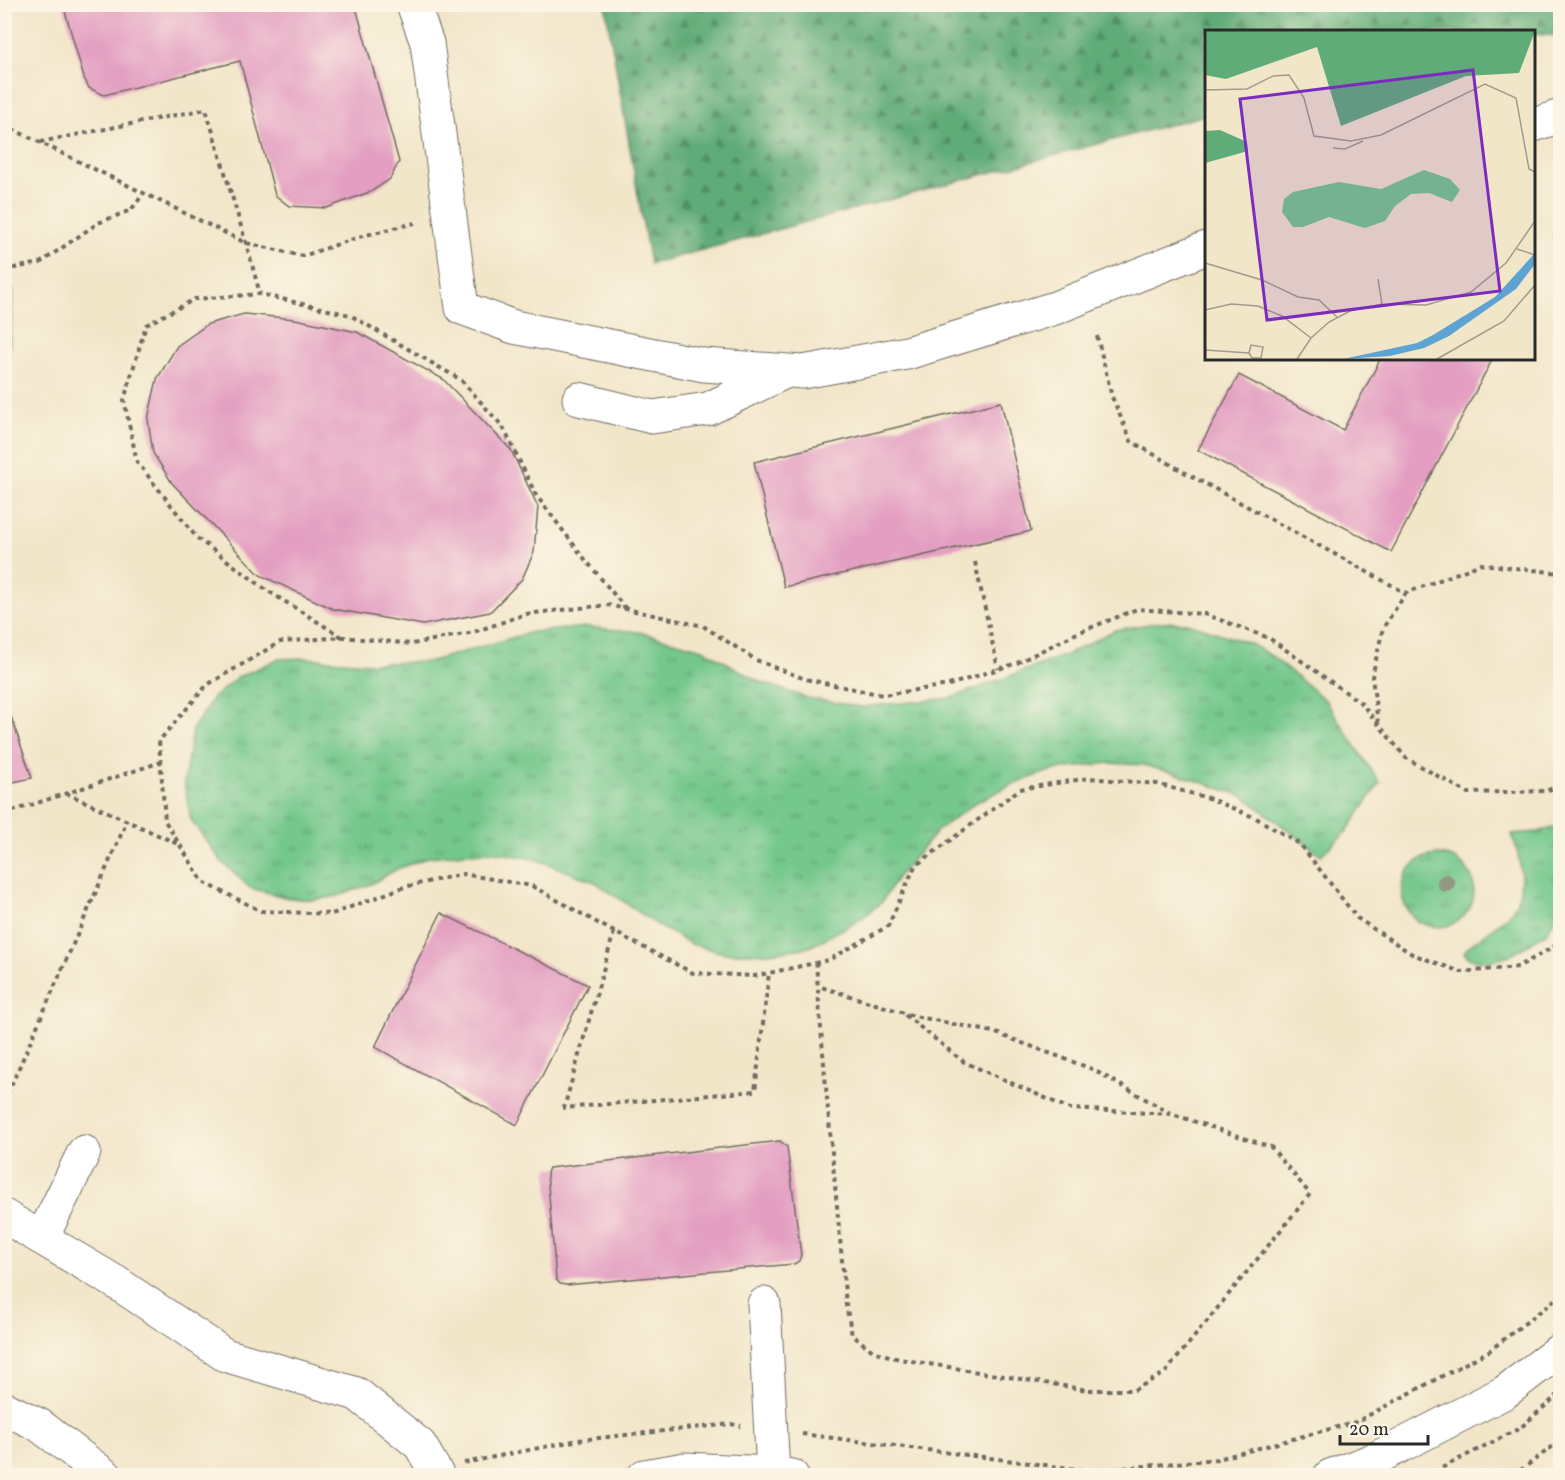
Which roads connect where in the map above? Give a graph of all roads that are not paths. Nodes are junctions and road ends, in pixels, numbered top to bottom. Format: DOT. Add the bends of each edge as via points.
graph roads {
  1 [pos="414,4"];
  2 [pos="1560,116"];
  3 [pos="1535,124"];
  4 [pos="1205,248"];
  5 [pos="787,371"];
  6 [pos="579,399"];
  7 [pos="84,1152"];
  8 [pos="4,1215"];
  9 [pos="42,1238"];
  10 [pos="764,1304"];
  11 [pos="1560,1350"];
  12 [pos="4,1408"];
  13 [pos="436,1474"];
  14 [pos="783,1474"];
  15 [pos="106,1476"];
  16 [pos="644,1476"];
  17 [pos="1330,1476"];
  1 -- 5 [label="street" via="427,43 462,308 514,327 704,366"];
  2 -- 3 [label="street"];
  4 -- 5 [label="street" via="1056,308 907,353 803,372"];
  5 -- 6 [label="street" via="708,409 652,417"];
  7 -- 9 [label="street"];
  8 -- 9 [label="street"];
  9 -- 13 [label="street" via="225,1355 357,1394 420,1445"];
  10 -- 14 [label="street" via="771,1430"];
  11 -- 17 [label="street" via="1505,1392 1371,1461"];
  12 -- 15 [label="street" via="39,1425"];
  14 -- 16 [label="street" via="685,1469"];
}
